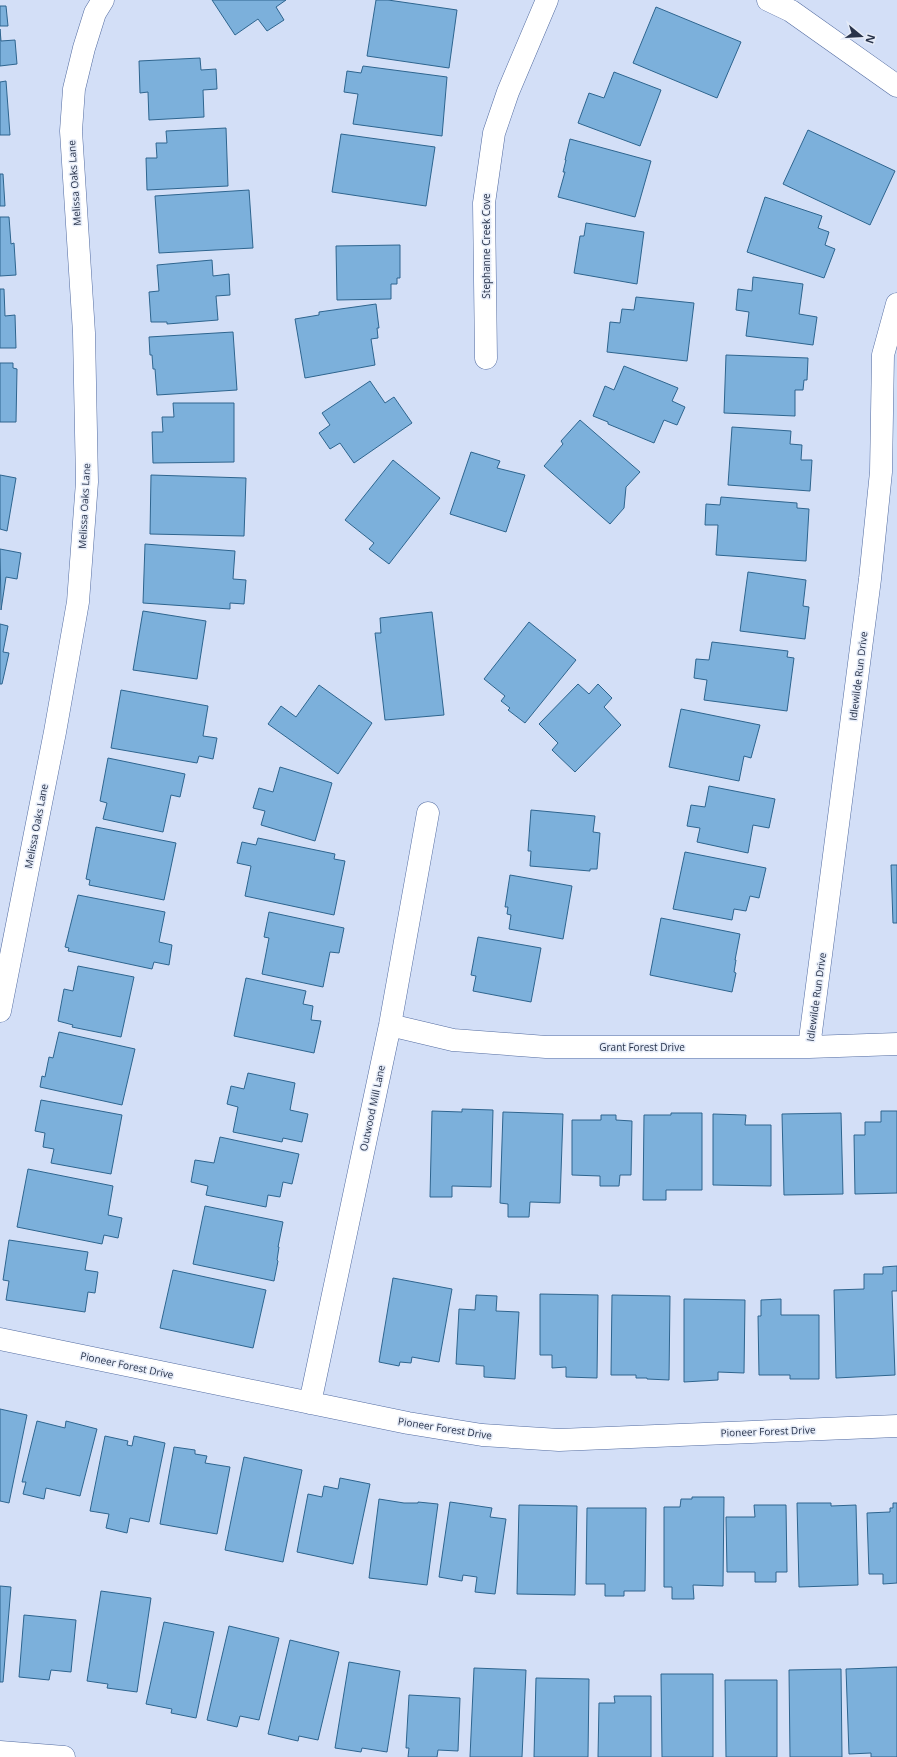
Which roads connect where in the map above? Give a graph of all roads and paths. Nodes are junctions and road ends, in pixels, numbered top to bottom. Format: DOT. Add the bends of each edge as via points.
graph roads {
  1 [pos="103,0"];
  2 [pos="547,0"];
  3 [pos="768,0"];
  4 [pos="897,86"];
  5 [pos="897,304"];
  6 [pos="486,358"];
  7 [pos="428,813"];
  8 [pos="0,1011"];
  9 [pos="390,1025"];
  10 [pos="897,1044"];
  11 [pos="809,1047"];
  12 [pos="0,1339"];
  13 [pos="310,1402"];
  14 [pos="897,1426"];
  15 [pos="0,1752"];
  16 [pos="64,1757"];
  1 -- 8 [label="street, Melissa Oaks Lane" via="95,12 84,48 74,89 71,131 84,333 87,474 78,602"];
  2 -- 6 [label="street, Stephanne Creek Cove" via="508,92 494,134 484,203"];
  3 -- 4 [label="street" via="791,11"];
  5 -- 11 [label="street, Idlewilde Run Drive" via="883,355 881,472 870,580"];
  7 -- 9 [label="street, Outwood Mill Lane"];
  9 -- 11 [label="street, Grant Forest Drive" via="453,1040 546,1046"];
  9 -- 13 [label="street, Outwood Mill Lane"];
  10 -- 11 [label="street, Grant Forest Drive"];
  12 -- 13 [label="street, Pioneer Forest Drive"];
  13 -- 14 [label="street, Pioneer Forest Drive" via="408,1423 482,1435 559,1440"];
  15 -- 16 [label="street"];
}
